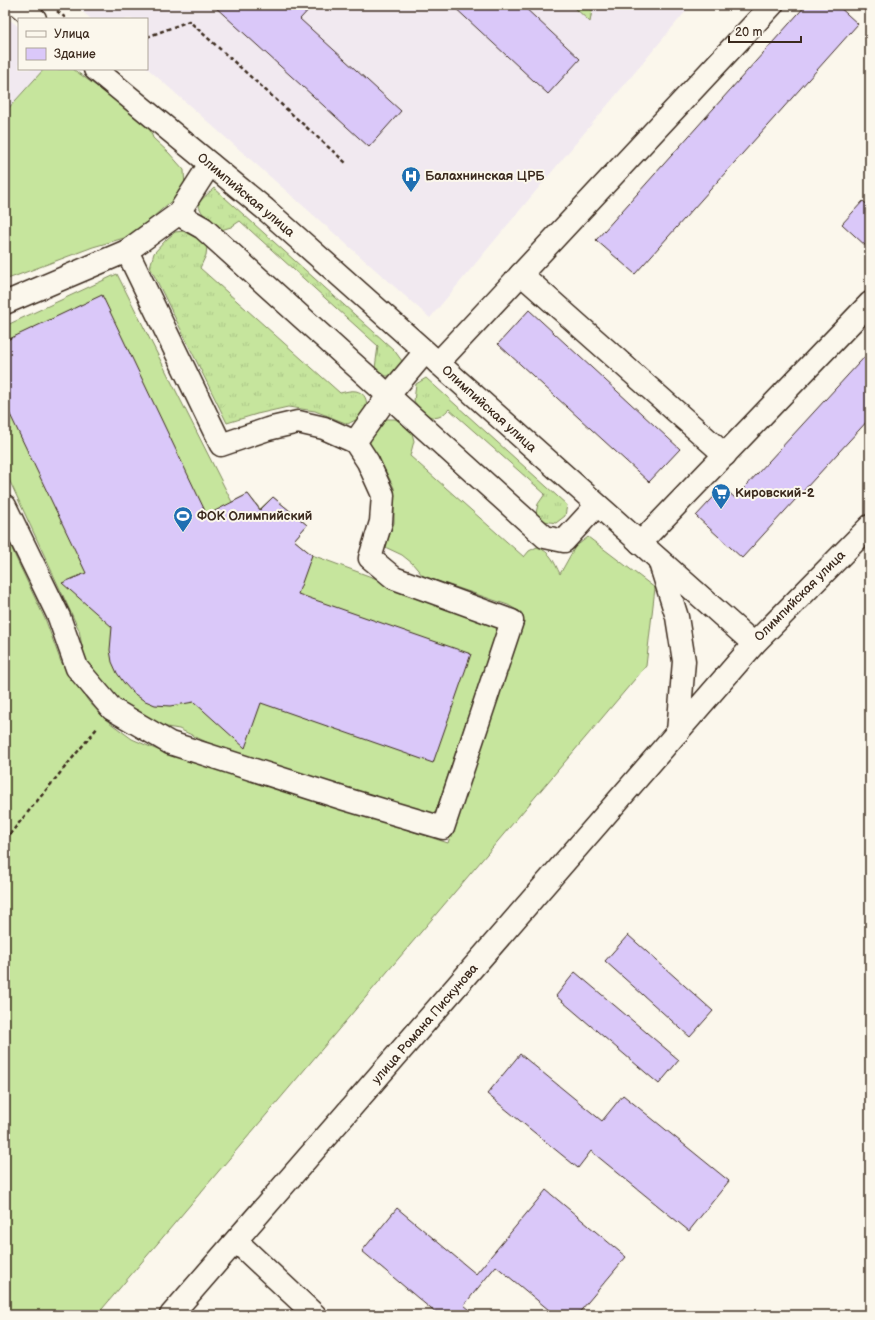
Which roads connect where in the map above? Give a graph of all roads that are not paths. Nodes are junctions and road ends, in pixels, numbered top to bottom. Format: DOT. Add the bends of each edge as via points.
graph roads {
  1 [pos="18,5"];
  2 [pos="772,5"];
  3 [pos="34,18"];
  4 [pos="96,70"];
  5 [pos="210,164"];
  6 [pos="178,214"];
  7 [pos="127,251"];
  8 [pos="521,274"];
  9 [pos="5,303"];
  10 [pos="870,303"];
  11 [pos="432,358"];
  12 [pos="388,396"];
  13 [pos="355,442"];
  14 [pos="725,454"];
  15 [pos="597,505"];
  16 [pos="5,506"];
  17 [pos="870,526"];
  18 [pos="640,543"];
  19 [pos="658,559"];
  20 [pos="754,644"];
  21 [pos="678,732"];
  22 [pos="236,1241"];
  23 [pos="171,1315"];
  24 [pos="315,1315"];
  1 -- 3 [label="street"];
  2 -- 8 [label="street"];
  4 -- 5 [label="street, Олимпийская улица"];
  5 -- 6 [label="street"];
  5 -- 11 [label="street, Олимпийская улица" via="265,209"];
  6 -- 7 [label="street"];
  6 -- 12 [label="street" via="203,228"];
  7 -- 9 [label="street"];
  7 -- 13 [label="street" via="221,445 298,422 324,428"];
  8 -- 11 [label="street"];
  8 -- 14 [label="street"];
  10 -- 14 [label="street"];
  11 -- 12 [label="street"];
  11 -- 15 [label="street, Олимпийская улица"];
  12 -- 13 [label="street"];
  12 -- 15 [label="street" via="545,537 564,541"];
  13 -- 16 [label="street" via="368,462 382,495 381,522 370,558 394,578 512,621 443,828 170,743 112,709 77,668 59,617"];
  14 -- 18 [label="street"];
  15 -- 18 [label="street, Олимпийская улица"];
  17 -- 20 [label="street, Олимпийская улица"];
  18 -- 19 [label="street, Олимпийская улица"];
  19 -- 20 [label="street, Олимпийская улица"];
  19 -- 21 [label="street" via="677,617 684,661"];
  20 -- 21 [label="street, улица Романа Пискунова"];
  21 -- 22 [label="street, улица Романа Пискунова"];
  22 -- 23 [label="street, улица Романа Пискунова"];
  22 -- 24 [label="street"];
}
